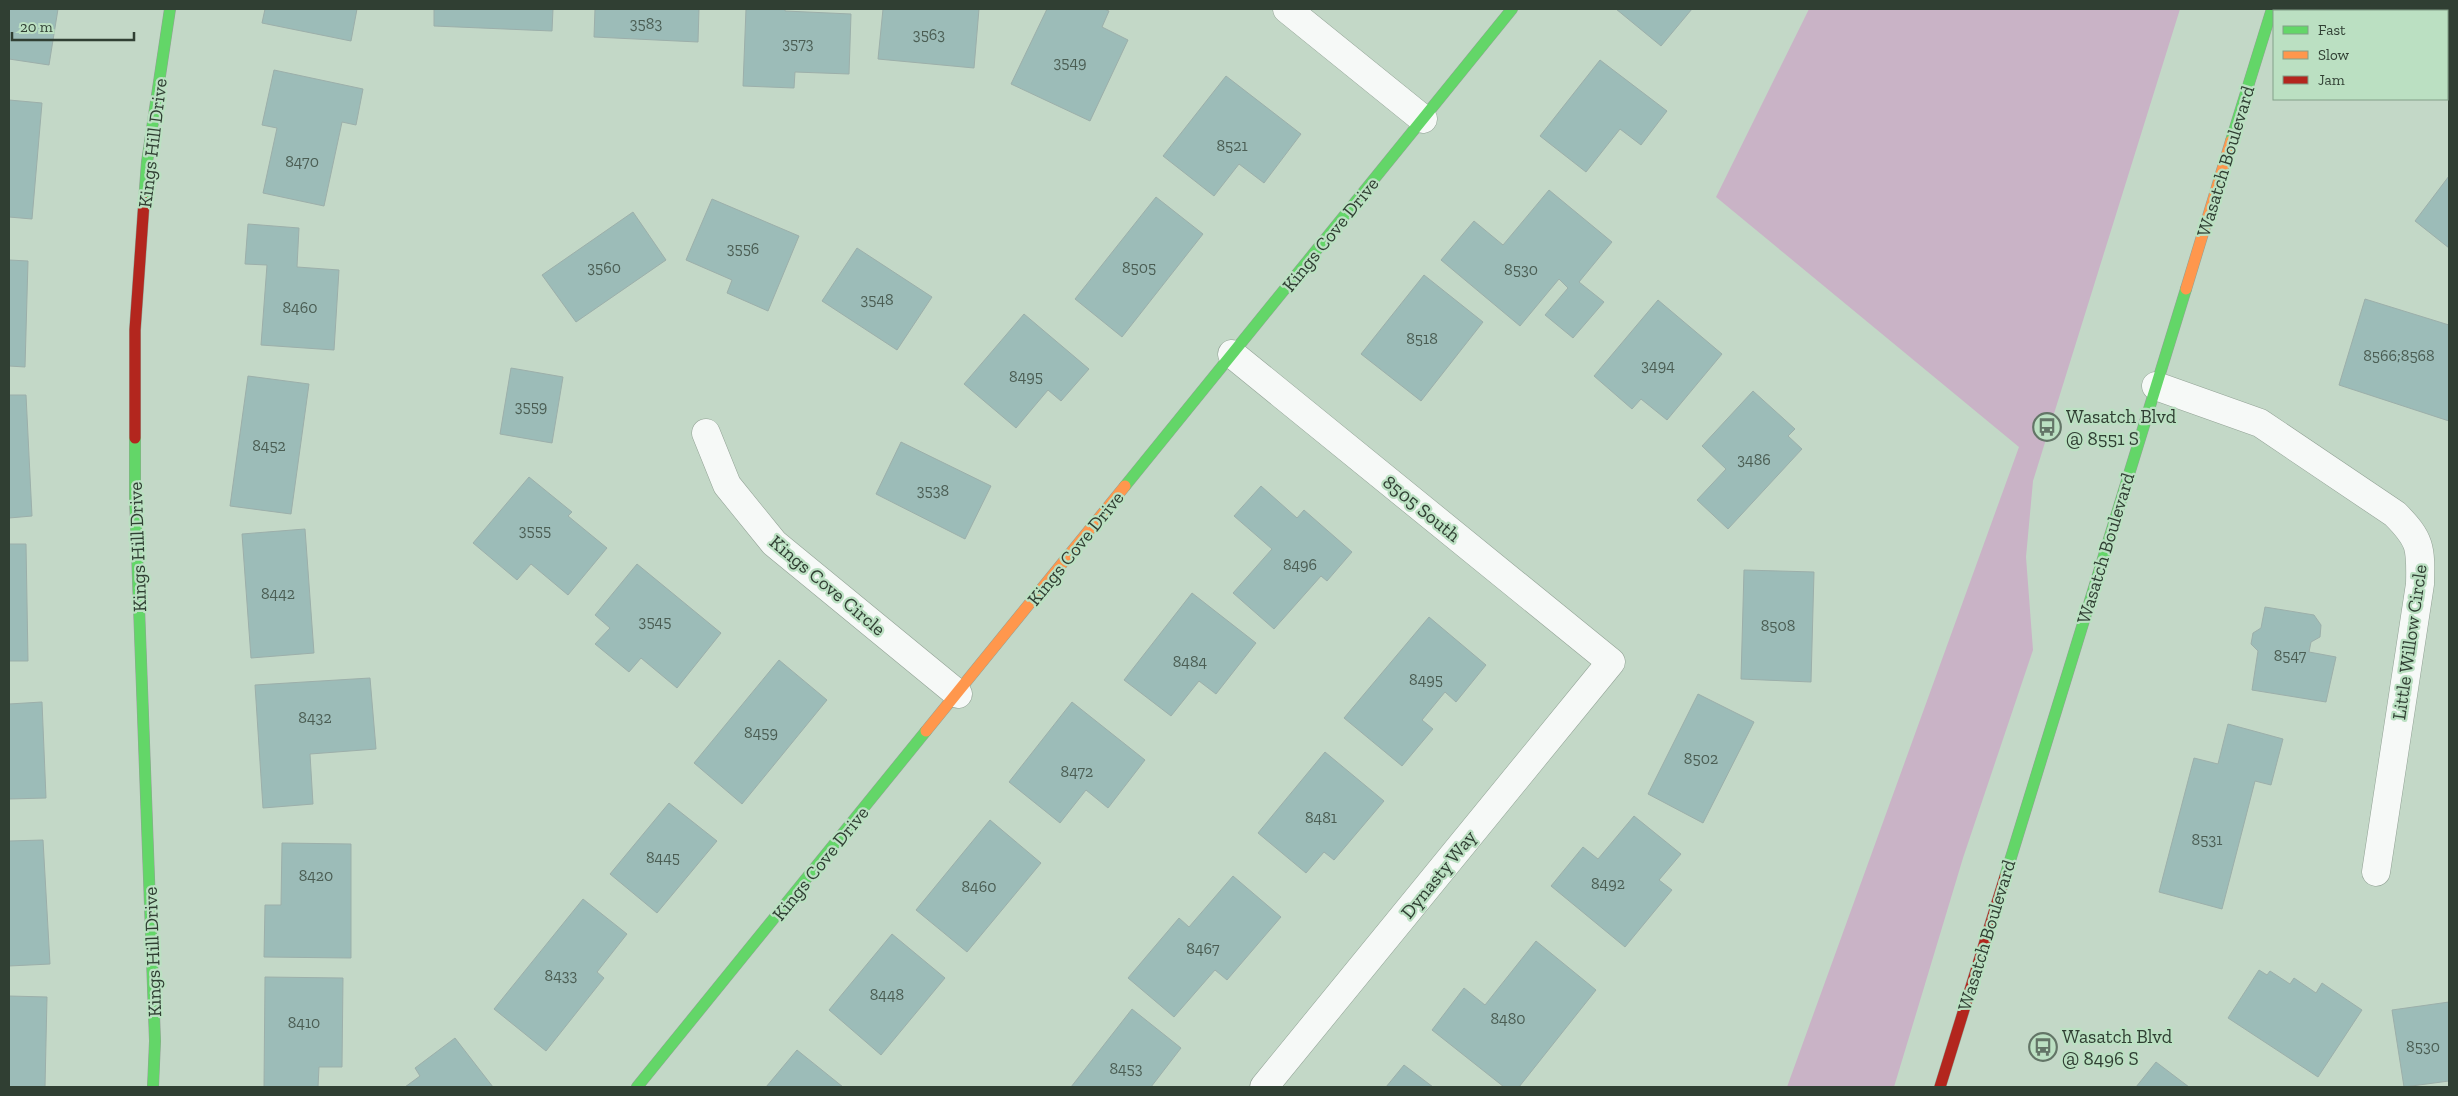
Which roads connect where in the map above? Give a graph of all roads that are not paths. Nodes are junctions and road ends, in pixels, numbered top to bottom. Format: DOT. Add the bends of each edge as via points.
graph roads {
  1 [pos="170,9"];
  2 [pos="1287,9"];
  3 [pos="1512,9"];
  4 [pos="2272,9"];
  5 [pos="1423,119"];
  6 [pos="1232,354"];
  7 [pos="2156,386"];
  8 [pos="706,433"];
  9 [pos="1612,662"];
  10 [pos="958,694"];
  11 [pos="2376,872"];
  12 [pos="153,1087"];
  13 [pos="637,1087"];
  14 [pos="1264,1087"];
  15 [pos="1940,1087"];
  1 -- 12 [label="street, Kings Hill Drive" via="147,162 135,330 134,498 155,1041"];
  2 -- 5 [label="street"];
  3 -- 5 [label="street, Kings Cove Drive"];
  4 -- 7 [label="street, Wasatch Boulevard"];
  5 -- 6 [label="street, Kings Cove Drive"];
  6 -- 9 [label="street, 8505 South"];
  6 -- 10 [label="street, Kings Cove Drive"];
  7 -- 11 [label="street, Little Willow Circle" via="2260,423 2395,514 2412,531 2421,552 2420,584"];
  7 -- 15 [label="street, Wasatch Boulevard"];
  8 -- 10 [label="street, Kings Cove Circle" via="728,485 774,542"];
  9 -- 14 [label="street, Dynasty Way"];
  10 -- 13 [label="street, Kings Cove Drive"];
}
